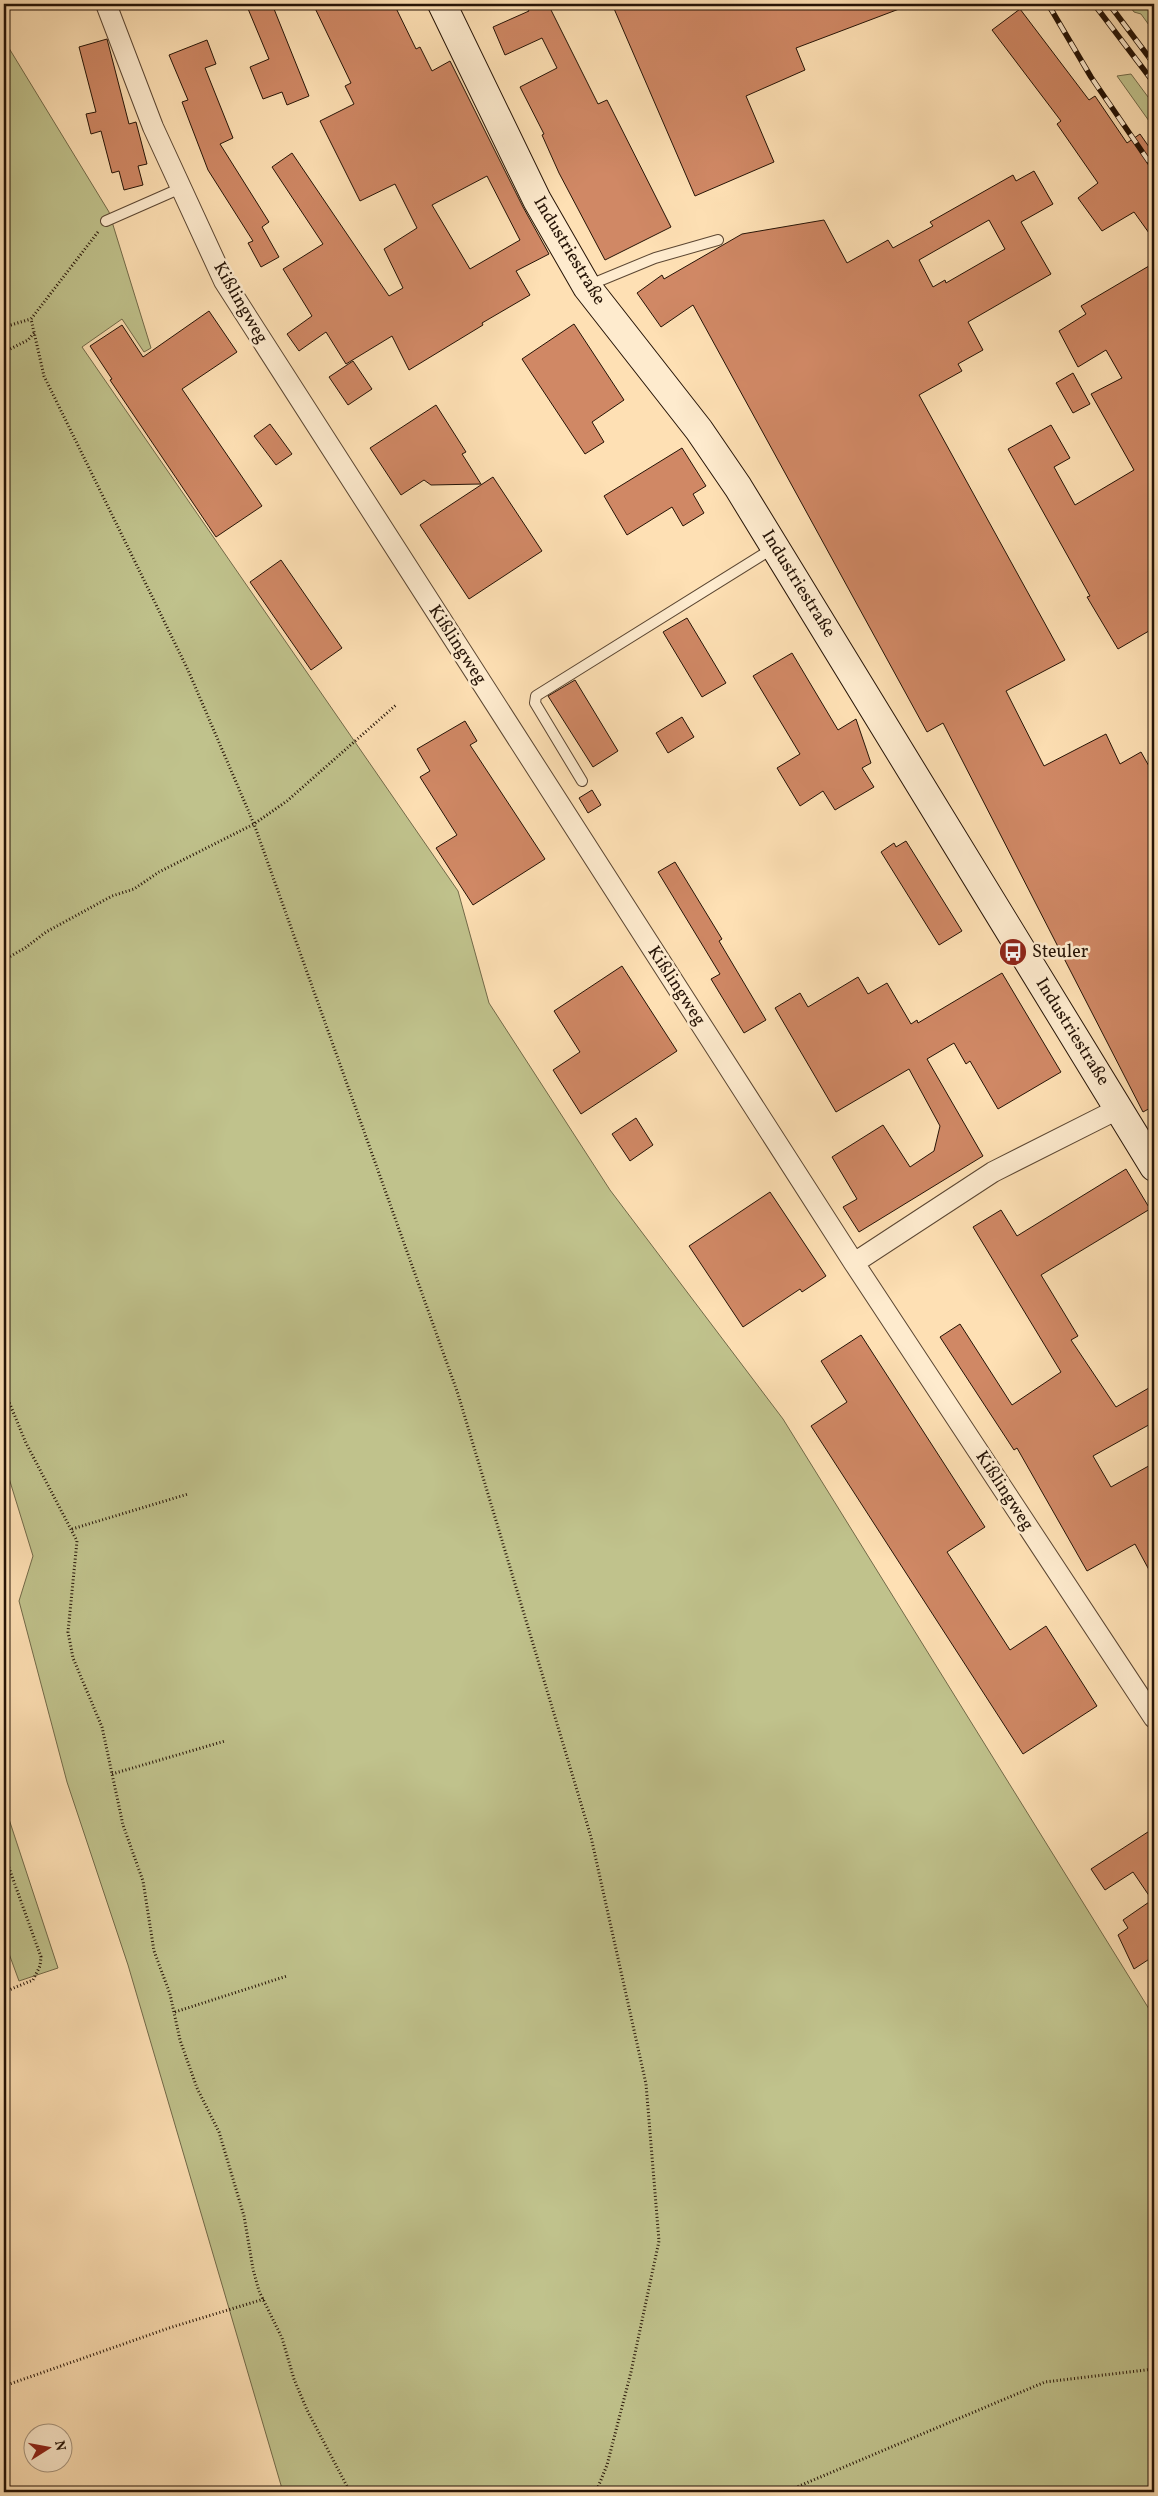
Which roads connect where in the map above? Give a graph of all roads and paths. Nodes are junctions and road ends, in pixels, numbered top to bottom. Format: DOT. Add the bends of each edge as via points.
graph roads {
  1 [pos="106,4"];
  2 [pos="442,4"];
  3 [pos="181,188"];
  4 [pos="106,221"];
  5 [pos="718,240"];
  6 [pos="586,287"];
  7 [pos="31,319"];
  8 [pos="4,327"];
  9 [pos="34,332"];
  10 [pos="4,352"];
  11 [pos="776,546"];
  12 [pos="396,705"];
  13 [pos="582,781"];
  14 [pos="254,824"];
  15 [pos="4,960"];
  16 [pos="1120,1108"];
  17 [pos="1154,1167"];
  18 [pos="854,1263"];
  19 [pos="4,1390"];
  20 [pos="188,1494"];
  21 [pos="72,1529"];
  22 [pos="1154,1718"];
  23 [pos="225,1741"];
  24 [pos="112,1774"];
  25 [pos="4,1854"];
  26 [pos="287,1976"];
  27 [pos="4,1992"];
  28 [pos="174,2012"];
  29 [pos="264,2299"];
  30 [pos="1154,2369"];
  31 [pos="4,2386"];
  32 [pos="350,2492"];
  33 [pos="596,2492"];
  34 [pos="784,2492"];
  1 -- 3 [label="street, Kißlingweg" via="153,127"];
  2 -- 6 [label="street, Industriestraße" via="537,200"];
  3 -- 4 [label="lane"];
  3 -- 18 [label="street, Kißlingweg" via="230,290"];
  4 -- 7 [label="path"];
  5 -- 6 [label="lane" via="655,258"];
  6 -- 11 [label="street, Industriestraße" via="699,430"];
  7 -- 8 [label="path"];
  7 -- 9 [label="path"];
  9 -- 10 [label="path" via="28,340"];
  9 -- 14 [label="path" via="44,376 188,670"];
  11 -- 13 [label="lane" via="536,696 535,703"];
  11 -- 16 [label="street, Industriestraße"];
  12 -- 14 [label="path" via="287,800"];
  14 -- 15 [label="path" via="159,872 134,889 112,896 46,932"];
  14 -- 33 [label="path" via="458,1394 591,1837 646,2084 659,2240 631,2372 607,2465"];
  16 -- 17 [label="street, Industriestraße"];
  16 -- 18 [label="street" via="993,1172"];
  18 -- 22 [label="street, Kißlingweg"];
  19 -- 21 [label="path" via="26,1443"];
  20 -- 21 [label="path"];
  21 -- 24 [label="path" via="77,1541 68,1632 73,1658 102,1728"];
  23 -- 24 [label="path"];
  24 -- 28 [label="path" via="123,1825 143,1881 154,1951"];
  25 -- 27 [label="path" via="41,1957 34,1980"];
  26 -- 28 [label="path"];
  28 -- 29 [label="path" via="197,2088 219,2132 244,2216 253,2270"];
  29 -- 31 [label="path" via="169,2328"];
  29 -- 32 [label="path" via="282,2338 307,2410"];
  30 -- 34 [label="path" via="1045,2382"];
}
